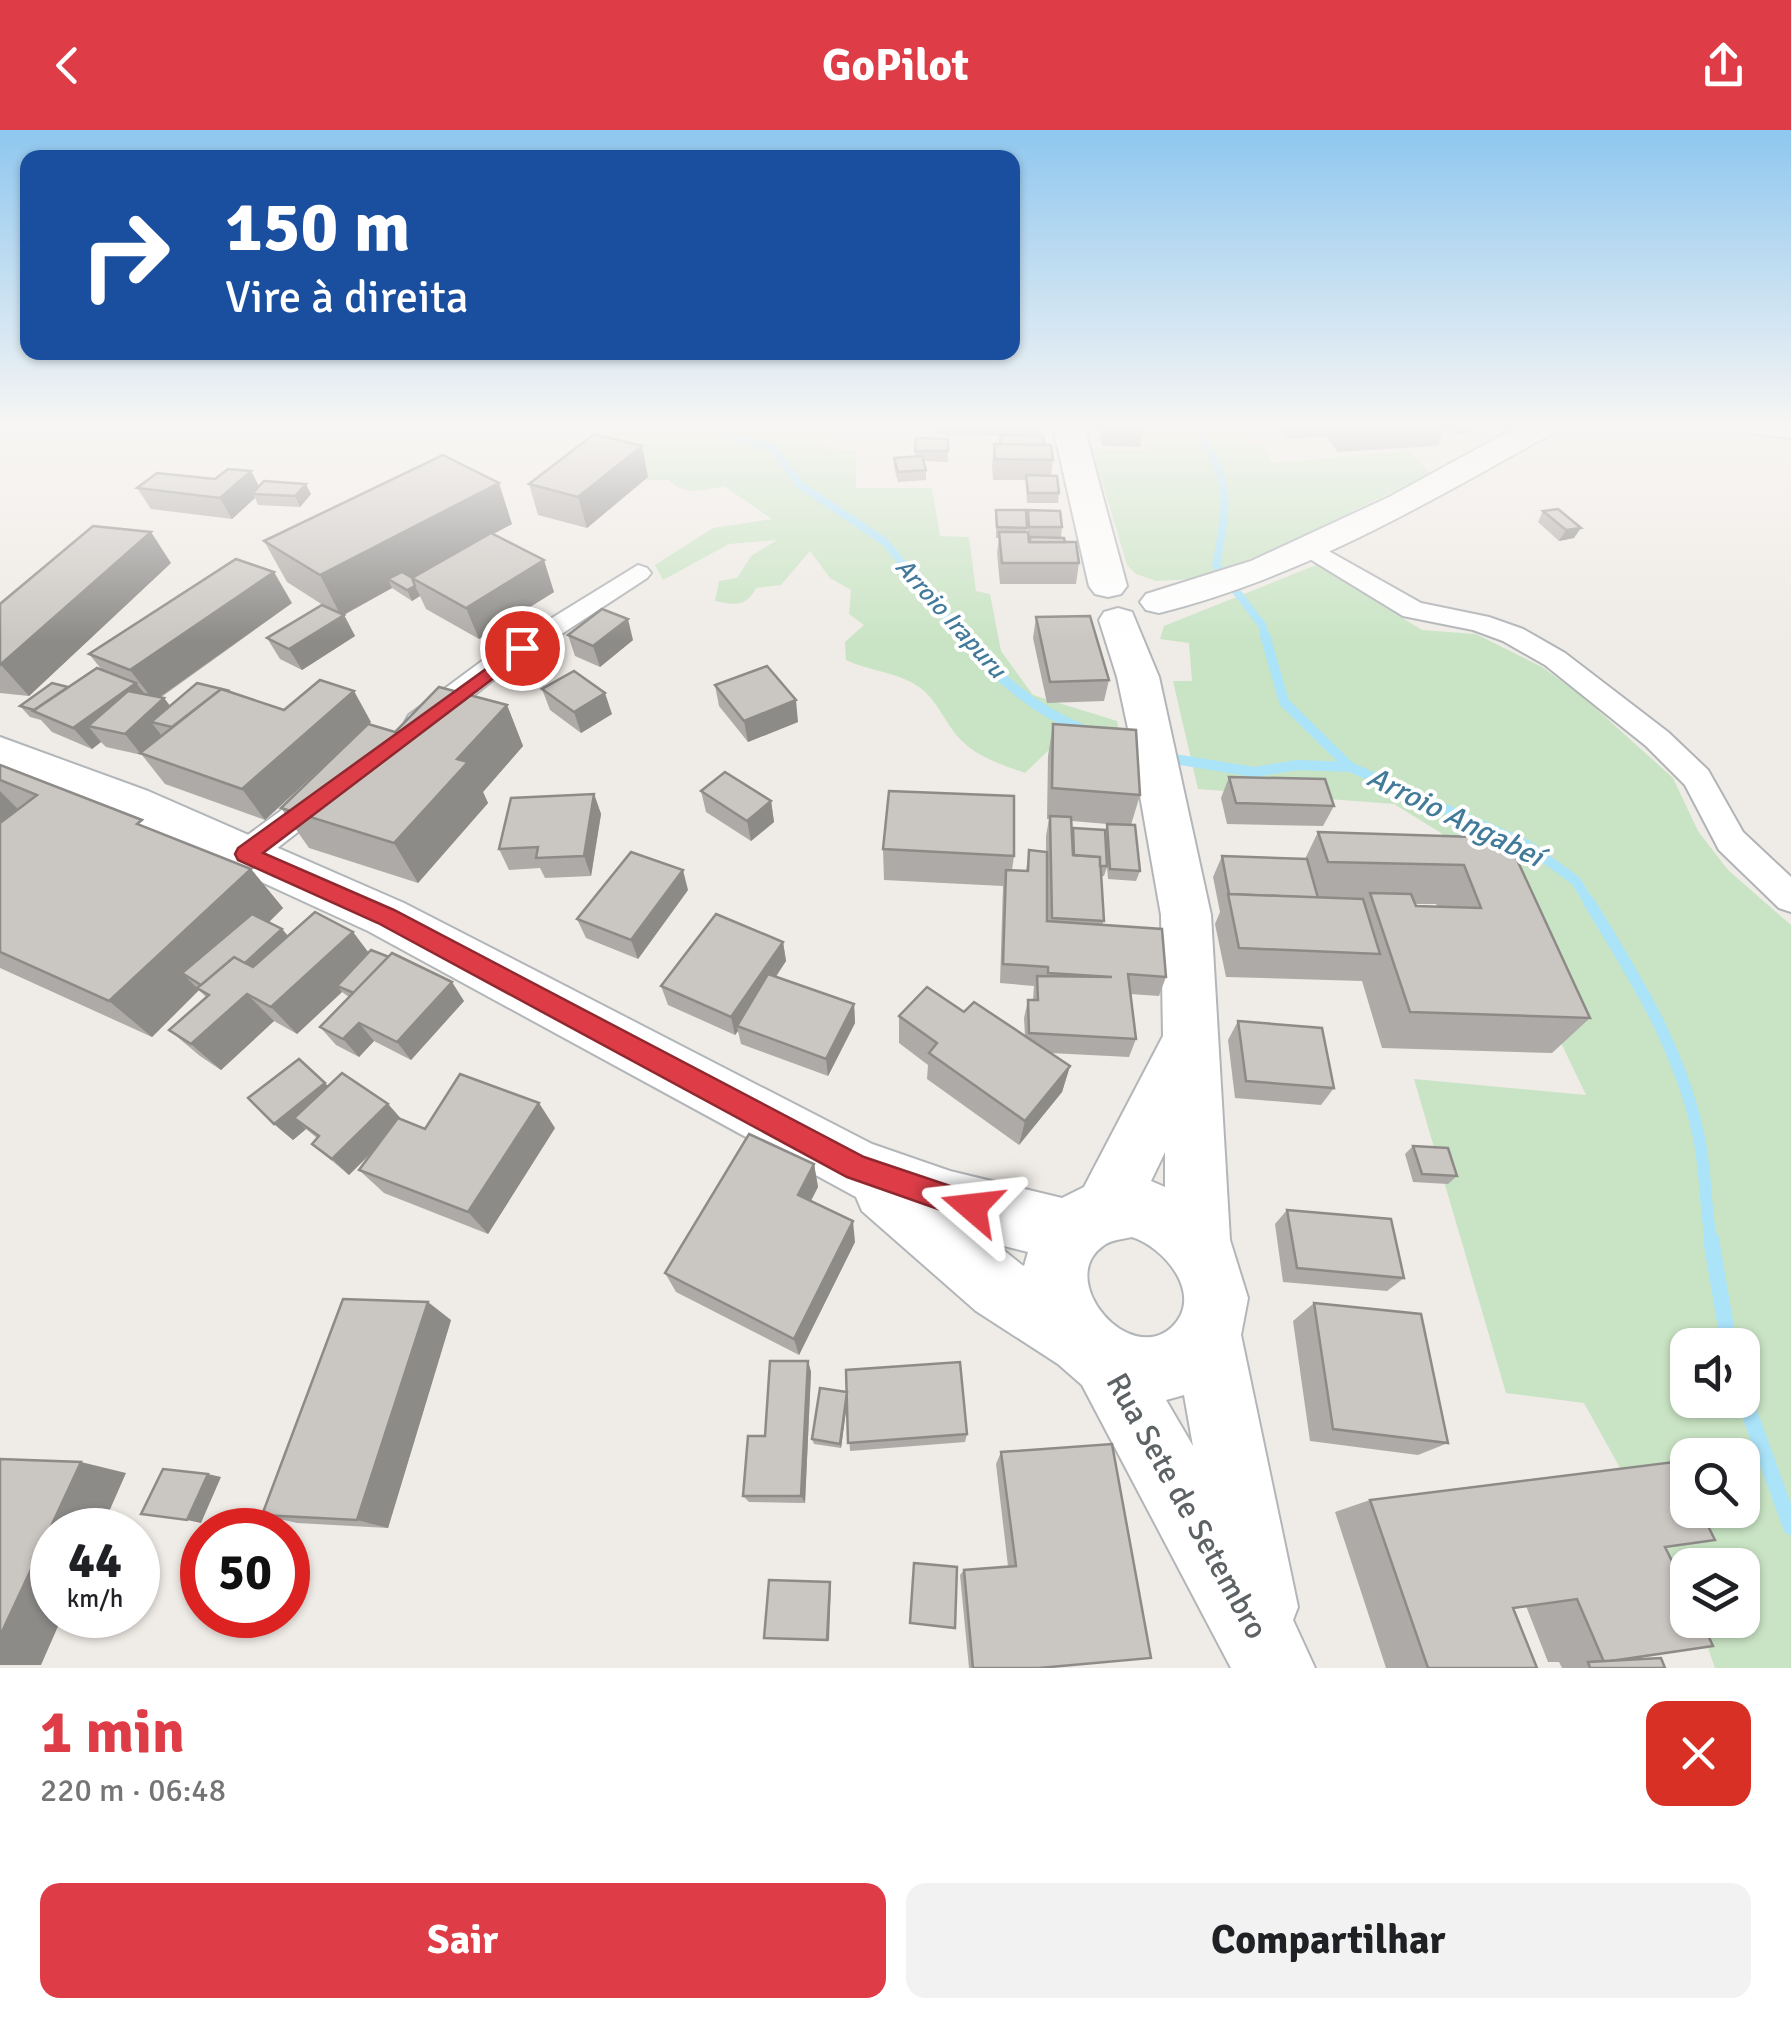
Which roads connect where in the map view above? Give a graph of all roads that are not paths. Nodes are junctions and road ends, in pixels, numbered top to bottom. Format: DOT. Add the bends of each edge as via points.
graph roads {
  1 [pos="1094,499"];
  2 [pos="1411,499"];
  3 [pos="1309,548"];
  4 [pos="638,572"];
  5 [pos="1132,607"];
  6 [pos="400,737"];
  7 [pos="0,752"];
  8 [pos="354,772"];
  9 [pos="246,854"];
  10 [pos="1791,898"];
  11 [pos="1190,1038"];
  12 [pos="857,1168"];
  13 [pos="1088,1219"];
  14 [pos="1198,1246"];
  15 [pos="1208,1336"];
  16 [pos="1092,1350"];
  17 [pos="1271,1660"];
  1 -- 5 [label="main road"];
  2 -- 3 [label="main road"];
  3 -- 5 [label="main road" via="1196,592"];
  3 -- 10 [label="street" via="1414,610 1479,622 1555,659 1697,778 1732,841"];
  4 -- 6 [label="street" via="492,667"];
  5 -- 11 [label="main road" via="1138,677 1186,914"];
  7 -- 9 [label="main road, Rua Sete de Setembro"];
  8 -- 9 [label="street"];
  9 -- 12 [label="main road, Rua Sete de Setembro" via="386,916"];
  11 -- 13 [label="main road"];
  11 -- 14 [label="main road"];
  12 -- 13 [label="main road, Rua Sete de Setembro" via="950,1202"];
  12 -- 16 [label="main road, Rua Sete de Setembro" via="999,1288"];
  13 -- 14 [label="main road" via="1132,1206 1180,1226"];
  13 -- 16 [label="main road" via="1057,1252 1055,1290 1059,1310"];
  14 -- 15 [label="main road" via="1216,1291"];
  15 -- 16 [label="main road" via="1166,1370 1136,1371"];
  15 -- 17 [label="main road, Rua Sete de Setembro"];
  16 -- 17 [label="main road, Rua Sete de Setembro"];
}
